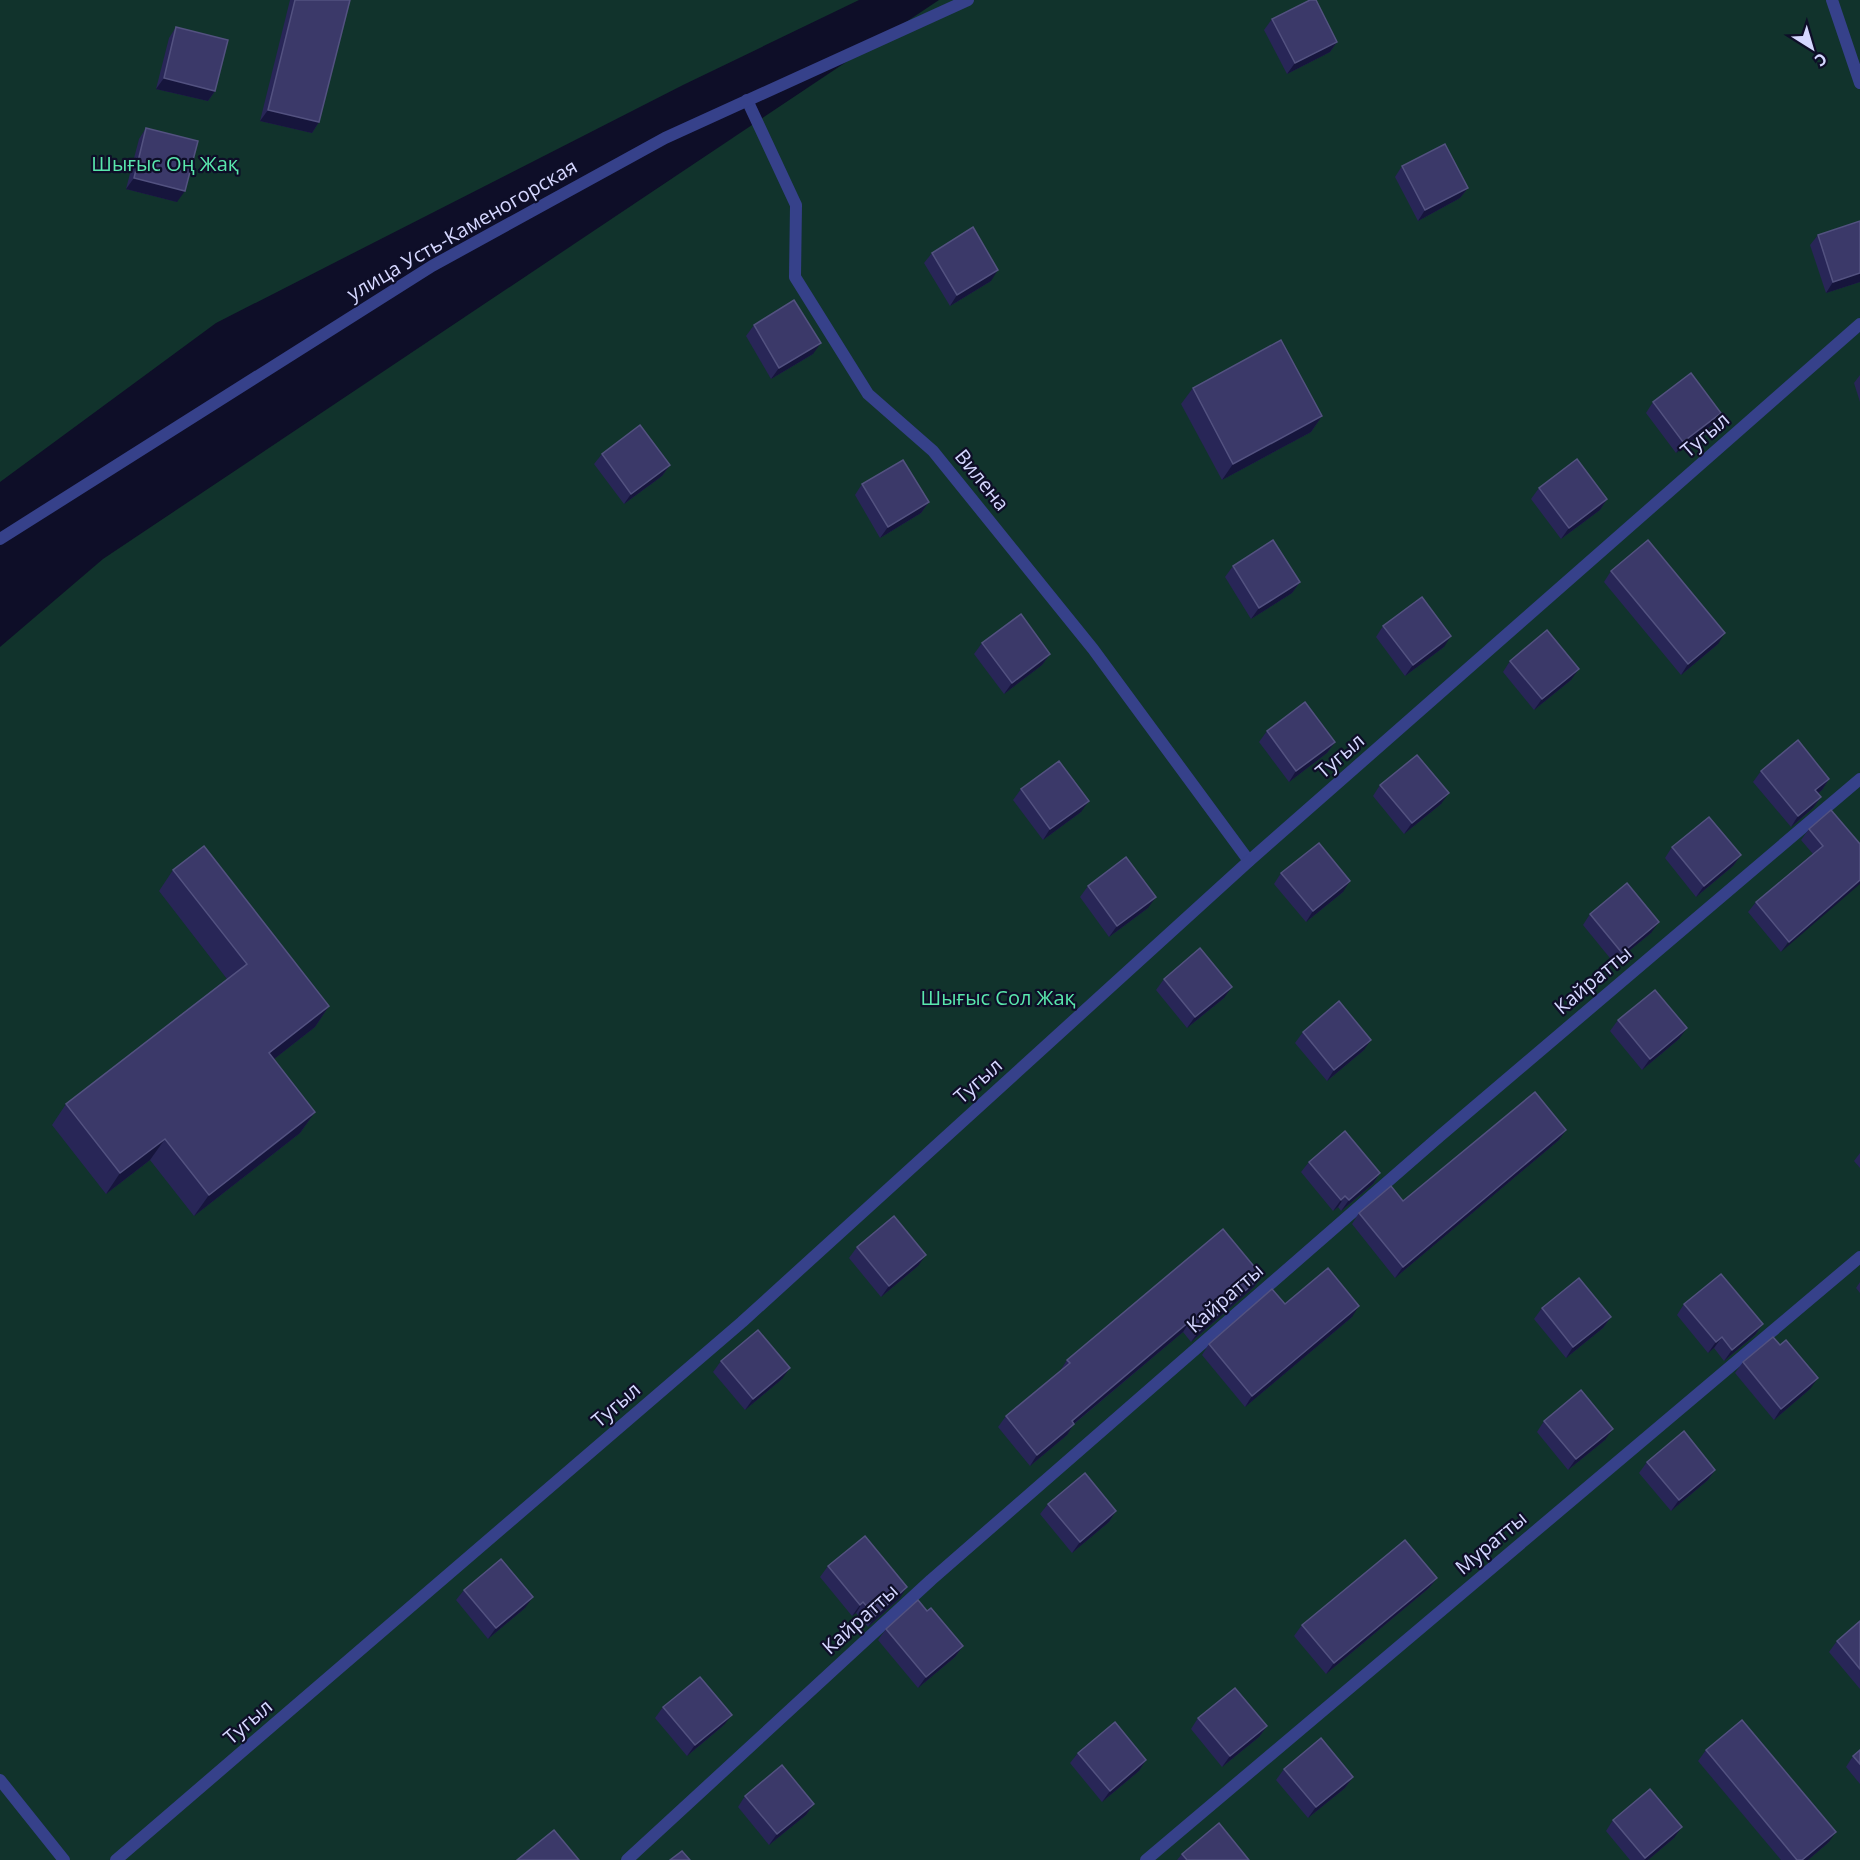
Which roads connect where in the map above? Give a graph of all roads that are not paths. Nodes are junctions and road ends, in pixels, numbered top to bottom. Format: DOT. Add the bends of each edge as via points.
graph roads {
  1 [pos="968,0"];
  2 [pos="1832,0"];
  3 [pos="1860,83"];
  4 [pos="747,100"];
  5 [pos="1860,324"];
  6 [pos="0,539"];
  7 [pos="1860,779"];
  8 [pos="1249,861"];
  9 [pos="1860,1257"];
  10 [pos="0,1780"];
  11 [pos="64,1860"];
  12 [pos="116,1860"];
  13 [pos="627,1860"];
  14 [pos="1146,1860"];
  1 -- 4 [label="street, улица Усть-Каменогорская"];
  2 -- 3 [label="street"];
  4 -- 6 [label="street, улица Усть-Каменогорская" via="665,138 432,266"];
  4 -- 8 [label="street, Вилена" via="796,206 795,277 868,394 941,460 1093,649"];
  5 -- 8 [label="street, Тугыл"];
  7 -- 13 [label="street, Кайратты" via="1440,1136 931,1580"];
  8 -- 12 [label="street, Тугыл" via="742,1322"];
  9 -- 14 [label="street, Муратты"];
  10 -- 11 [label="street"];
}
